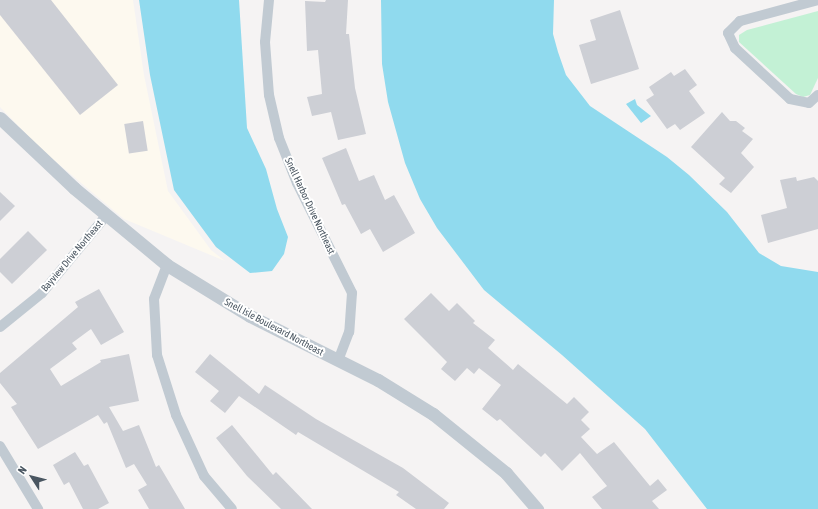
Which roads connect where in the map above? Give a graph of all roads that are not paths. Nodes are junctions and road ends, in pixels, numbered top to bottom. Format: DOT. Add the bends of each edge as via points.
graph roads {
  1 [pos="269,0"];
  2 [pos="818,0"];
  3 [pos="818,95"];
  4 [pos="0,118"];
  5 [pos="106,216"];
  6 [pos="167,264"];
  7 [pos="0,327"];
  8 [pos="338,361"];
  9 [pos="0,446"];
  10 [pos="38,509"];
  11 [pos="232,509"];
  12 [pos="537,509"];
  1 -- 8 [label="street, Snell Harbor Drive Northeast" via="265,42 268,87 279,138 297,183 352,293 349,332"];
  2 -- 3 [label="street" via="740,21 728,34 735,48 790,99 809,103"];
  4 -- 5 [label="street, Snell Isle Boulevard Northeast"];
  5 -- 6 [label="street, Snell Isle Boulevard Northeast"];
  5 -- 7 [label="street, Bayview Drive Northeast" via="42,293"];
  6 -- 8 [label="street, Snell Isle Boulevard Northeast" via="250,316"];
  6 -- 11 [label="street" via="154,299 157,355 176,415 204,476"];
  8 -- 12 [label="street, Snell Isle Boulevard Northeast" via="412,400 462,436 506,473"];
  9 -- 10 [label="street"];
}
